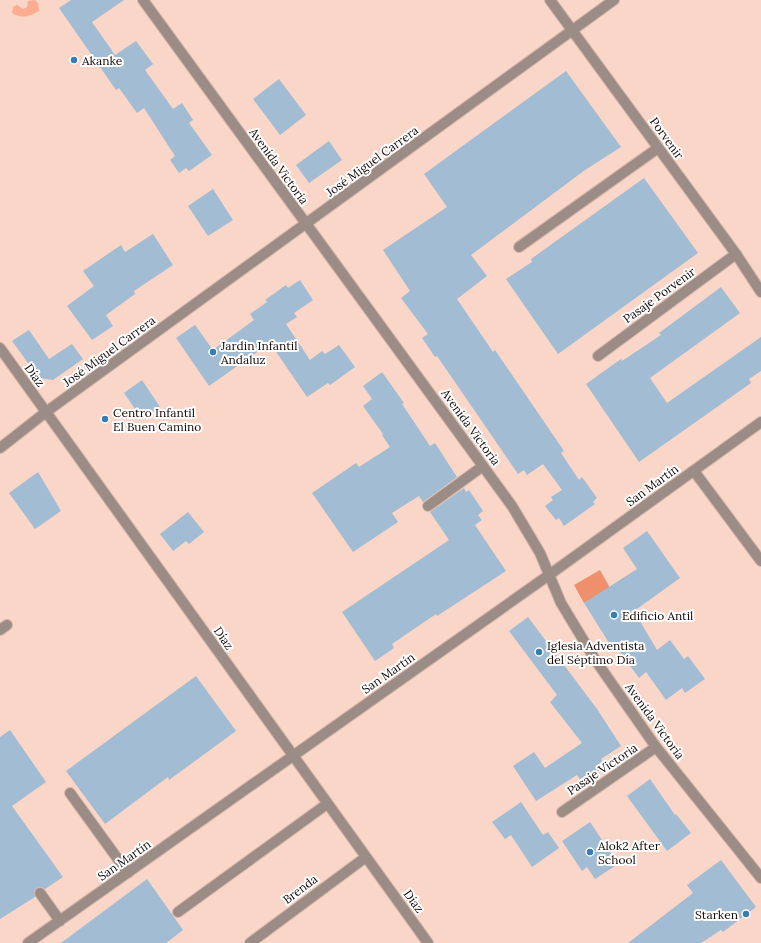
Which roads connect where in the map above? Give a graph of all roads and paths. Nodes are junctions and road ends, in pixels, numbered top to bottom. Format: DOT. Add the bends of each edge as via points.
graph roads {
  1 [pos="143,0"];
  2 [pos="550,0"];
  3 [pos="614,0"];
  4 [pos="572,31"];
  5 [pos="658,148"];
  6 [pos="306,225"];
  7 [pos="519,247"];
  8 [pos="736,254"];
  9 [pos="761,292"];
  10 [pos="0,348"];
  11 [pos="598,356"];
  12 [pos="46,412"];
  13 [pos="761,422"];
  14 [pos="0,448"];
  15 [pos="483,466"];
  16 [pos="694,471"];
  17 [pos="428,506"];
  18 [pos="761,561"];
  19 [pos="549,575"];
  20 [pos="656,747"];
  21 [pos="292,757"];
  22 [pos="70,793"];
  23 [pos="327,804"];
  24 [pos="562,812"];
  25 [pos="366,857"];
  26 [pos="128,873"];
  27 [pos="761,878"];
  28 [pos="40,893"];
  29 [pos="178,912"];
  30 [pos="60,921"];
  31 [pos="28,943"];
  32 [pos="250,943"];
  33 [pos="428,943"];
  1 -- 6 [label="street, Avenida Victoria"];
  2 -- 4 [label="street, Porvenir"];
  3 -- 4 [label="street, José Miguel Carrera"];
  4 -- 5 [label="street, Porvenir"];
  4 -- 6 [label="street, José Miguel Carrera"];
  5 -- 7 [label="street"];
  5 -- 8 [label="street, Porvenir"];
  6 -- 12 [label="street, José Miguel Carrera"];
  6 -- 15 [label="street, Avenida Victoria"];
  8 -- 9 [label="street, Porvenir"];
  8 -- 11 [label="street, Pasaje Porvenir"];
  10 -- 12 [label="street, Díaz"];
  12 -- 14 [label="street, José Miguel Carrera"];
  12 -- 21 [label="street, Díaz"];
  13 -- 16 [label="street, San Martín"];
  15 -- 17 [label="street"];
  15 -- 19 [label="street, Avenida Victoria" via="512,506 540,553"];
  16 -- 18 [label="street"];
  16 -- 19 [label="street, San Martín"];
  19 -- 20 [label="street, Avenida Victoria" via="571,622"];
  19 -- 21 [label="street, San Martín"];
  20 -- 24 [label="street, Pasaje Victoria"];
  20 -- 27 [label="street, Avenida Victoria"];
  21 -- 23 [label="street, Díaz"];
  21 -- 26 [label="street, San Martín"];
  22 -- 26 [label="street"];
  23 -- 25 [label="street, Díaz"];
  23 -- 29 [label="street"];
  25 -- 32 [label="street, Brenda"];
  25 -- 33 [label="street, Díaz"];
  26 -- 30 [label="street, San Martín"];
  28 -- 30 [label="street"];
  30 -- 31 [label="street, San Martín"];
}
